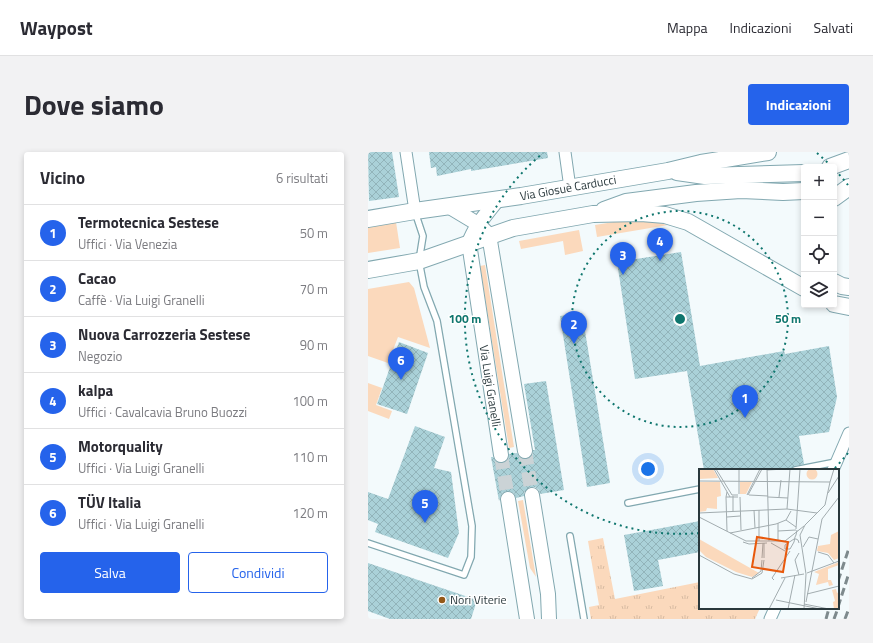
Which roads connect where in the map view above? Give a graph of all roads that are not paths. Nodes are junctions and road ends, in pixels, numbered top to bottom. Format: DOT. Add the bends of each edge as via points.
graph roads {
  1 [pos="406,152"];
  2 [pos="565,152"];
  3 [pos="768,152"];
  4 [pos="700,158"];
  5 [pos="849,160"];
  6 [pos="837,164"];
  7 [pos="668,171"];
  8 [pos="801,173"];
  9 [pos="849,181"];
  10 [pos="837,185"];
  11 [pos="849,186"];
  12 [pos="570,188"];
  13 [pos="801,191"];
  14 [pos="837,196"];
  15 [pos="498,200"];
  16 [pos="448,206"];
  17 [pos="415,210"];
  18 [pos="593,214"];
  19 [pos="368,219"];
  20 [pos="478,224"];
  21 [pos="489,235"];
  22 [pos="469,243"];
  23 [pos="420,261"];
  24 [pos="368,270"];
  25 [pos="837,284"];
  26 [pos="801,286"];
  27 [pos="849,287"];
  28 [pos="837,305"];
  29 [pos="849,307"];
  30 [pos="849,432"];
  31 [pos="525,452"];
  32 [pos="501,456"];
  33 [pos="835,466"];
  34 [pos="805,469"];
  35 [pos="699,489"];
  36 [pos="532,495"];
  37 [pos="508,499"];
  38 [pos="628,503"];
  39 [pos="570,536"];
  40 [pos="368,543"];
  41 [pos="775,609"];
  42 [pos="527,619"];
  43 [pos="549,619"];
  44 [pos="584,619"];
  45 [pos="770,619"];
  1 -- 17 [label="street"];
  2 -- 12 [label="street"];
  3 -- 4 [label="main road, Via Giosuè Carducci"];
  4 -- 7 [label="main road, Via Giosuè Carducci"];
  5 -- 6 [label="main road"];
  7 -- 8 [label="main road" via="706,176"];
  7 -- 12 [label="main road, Via Giosuè Carducci"];
  9 -- 10 [label="main road"];
  11 -- 14 [label="main road"];
  12 -- 15 [label="main road, Via Giosuè Carducci"];
  13 -- 18 [label="main road" via="741,190 696,193 626,202"];
  15 -- 16 [label="main road, Via Giosuè Carducci"];
  15 -- 20 [label="street"];
  16 -- 17 [label="main road, Via Giosuè Carducci"];
  16 -- 20 [label="street"];
  17 -- 19 [label="main road, Via Giosuè Carducci"];
  17 -- 23 [label="lane" via="423,236"];
  18 -- 21 [label="main road" via="513,228"];
  18 -- 26 [label="main road" via="665,215 688,222"];
  20 -- 21 [label="street"];
  20 -- 22 [label="street"];
  21 -- 22 [label="main road"];
  21 -- 31 [label="street, Via Luigi Granelli"];
  22 -- 23 [label="main road"];
  22 -- 32 [label="street, Via Luigi Granelli"];
  23 -- 24 [label="main road"];
  23 -- 40 [label="lane" via="424,287 437,321 472,526 471,557 464,575"];
  25 -- 27 [label="main road"];
  28 -- 29 [label="main road"];
  30 -- 33 [label="street"];
  33 -- 34 [label="lane"];
  35 -- 38 [label="lane"];
  36 -- 43 [label="street" via="548,594"];
  37 -- 42 [label="street"];
  39 -- 44 [label="lane"];
  41 -- 45 [label="street"];
}
